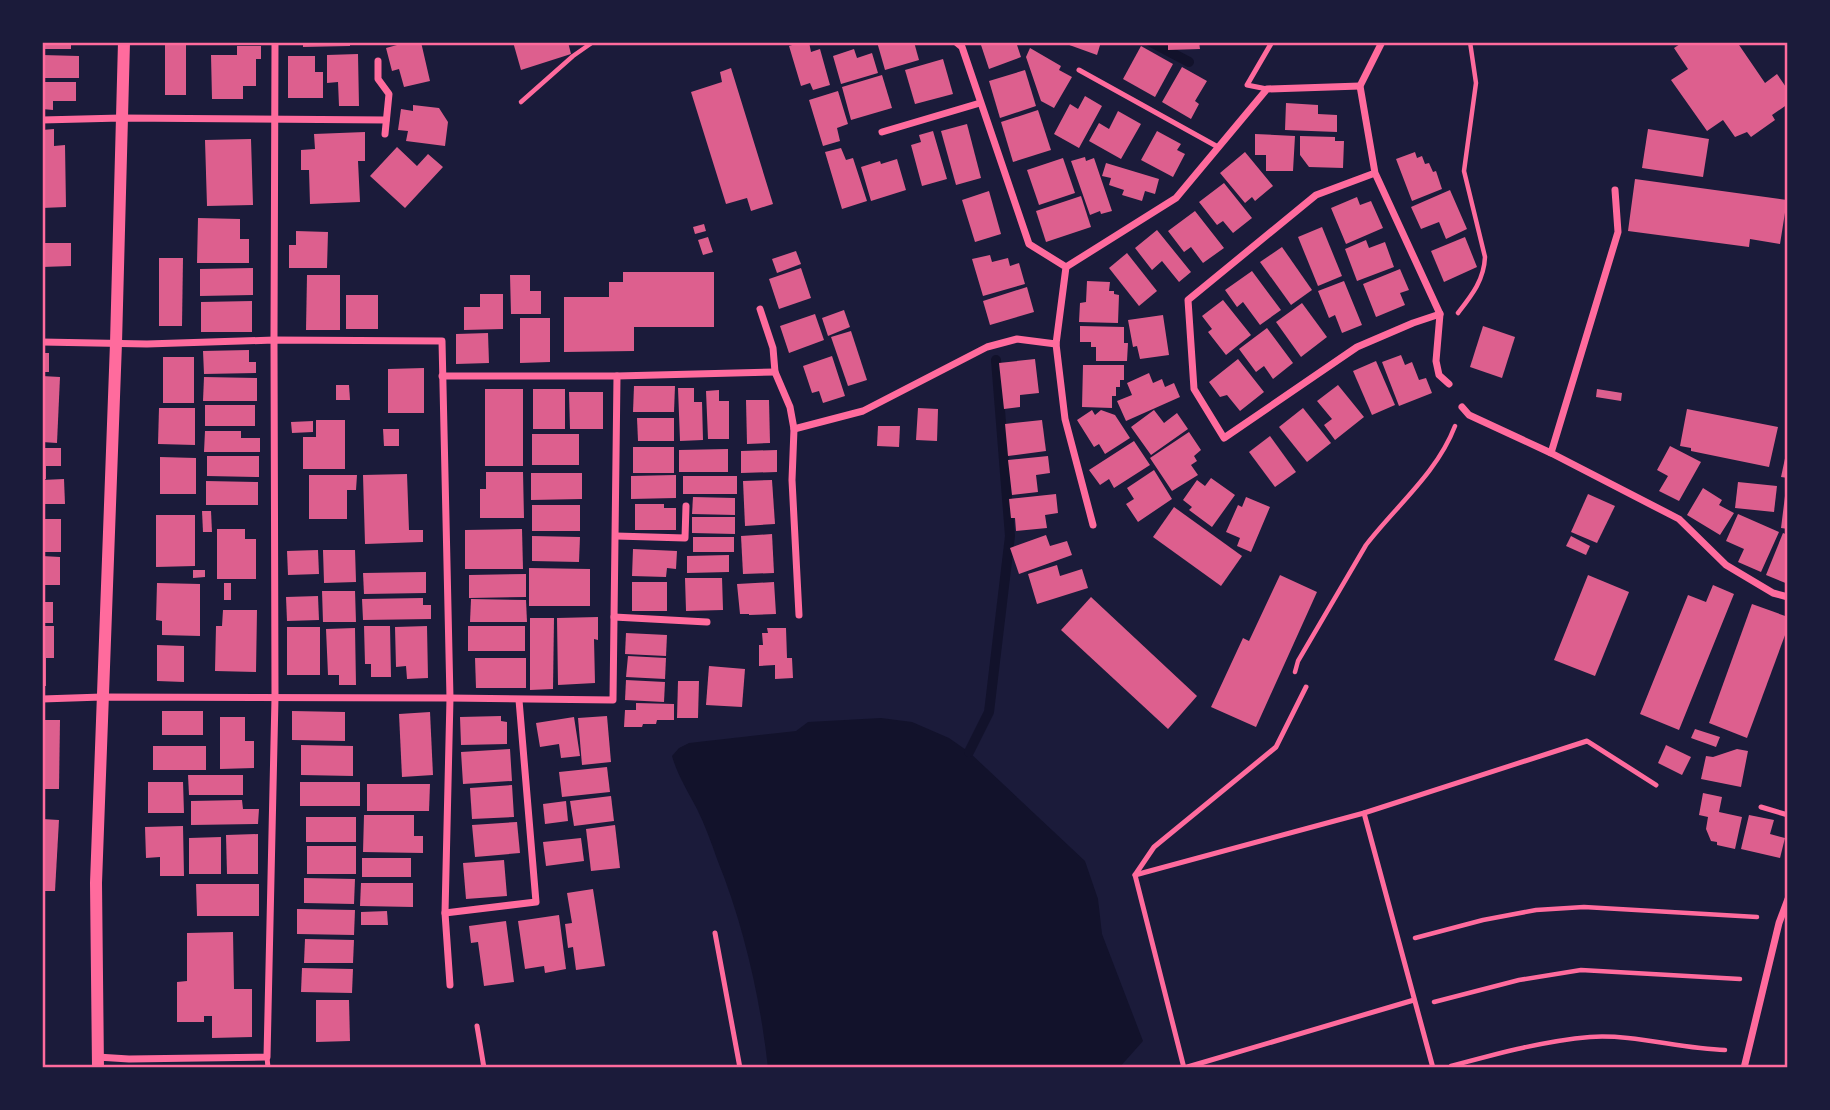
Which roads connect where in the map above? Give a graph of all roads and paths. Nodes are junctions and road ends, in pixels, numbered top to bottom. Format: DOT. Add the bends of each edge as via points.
graph roads {
  1 [pos="124,42"];
  2 [pos="275,42"];
  3 [pos="593,42"];
  4 [pos="956,42"];
  5 [pos="1272,42"];
  6 [pos="1382,42"];
  7 [pos="1469,42"];
  8 [pos="379,61"];
  9 [pos="1079,70"];
  10 [pos="1360,86"];
  11 [pos="1267,89"];
  12 [pos="521,102"];
  13 [pos="980,103"];
  14 [pos="121,118"];
  15 [pos="274,119"];
  16 [pos="42,120"];
  17 [pos="386,120"];
  18 [pos="882,132"];
  19 [pos="385,134"];
  20 [pos="1218,147"];
  21 [pos="1375,173"];
  22 [pos="1615,190"];
  23 [pos="1066,267"];
  24 [pos="760,309"];
  25 [pos="1440,314"];
  26 [pos="274,340"];
  27 [pos="42,342"];
  28 [pos="116,343"];
  29 [pos="1056,344"];
  30 [pos="775,372"];
  31 [pos="442,376"];
  32 [pos="617,376"];
  33 [pos="1449,384"];
  34 [pos="1462,407"];
  35 [pos="794,429"];
  36 [pos="1551,453"];
  37 [pos="685,506"];
  38 [pos="1093,525"];
  39 [pos="616,536"];
  40 [pos="1788,597"];
  41 [pos="799,615"];
  42 [pos="614,617"];
  43 [pos="707,622"];
  44 [pos="1306,687"];
  45 [pos="102,697"];
  46 [pos="275,698"];
  47 [pos="450,698"];
  48 [pos="42,699"];
  49 [pos="519,700"];
  50 [pos="1656,785"];
  51 [pos="1761,807"];
  52 [pos="1364,813"];
  53 [pos="1788,815"];
  54 [pos="1135,874"];
  55 [pos="1788,899"];
  56 [pos="445,913"];
  57 [pos="1757,918"];
  58 [pos="715,933"];
  59 [pos="1399,942"];
  60 [pos="1740,979"];
  61 [pos="450,985"];
  62 [pos="1415,1004"];
  63 [pos="477,1027"];
  64 [pos="1725,1049"];
  65 [pos="267,1057"];
  66 [pos="98,1063"];
  67 [pos="268,1068"];
  68 [pos="484,1068"];
  69 [pos="740,1068"];
  70 [pos="1184,1068"];
  71 [pos="1433,1068"];
  72 [pos="1444,1068"];
  73 [pos="1744,1068"];
  1 -- 14 [label="street"];
  2 -- 15 [label="street"];
  3 -- 12 [label="path"];
  4 -- 13 [label="street" via="962,47"];
  5 -- 11 [label="lane" via="1247,85"];
  6 -- 10 [label="street"];
  7 -- 25 [label="path" via="1476,83 1464,171 1485,269 1457,315"];
  8 -- 17 [label="street" via="378,79 388,94"];
  9 -- 20 [label="lane"];
  10 -- 11 [label="street"];
  10 -- 21 [label="street"];
  11 -- 20 [label="street"];
  13 -- 18 [label="street"];
  13 -- 23 [label="street" via="1029,244"];
  14 -- 15 [label="street"];
  14 -- 16 [label="street"];
  14 -- 28 [label="street"];
  15 -- 17 [label="street"];
  15 -- 26 [label="street"];
  17 -- 19 [label="street"];
  20 -- 23 [label="street" via="1176,198"];
  21 -- 25 [label="street"];
  21 -- 25 [label="street" via="1316,195 1188,300 1194,389 1224,438 1357,347"];
  22 -- 36 [label="street" via="1618,232"];
  23 -- 29 [label="street"];
  24 -- 30 [label="street" via="773,348"];
  25 -- 33 [label="street" via="1436,361 1439,375"];
  26 -- 28 [label="street"];
  26 -- 31 [label="street" via="442,341"];
  26 -- 46 [label="street"];
  27 -- 28 [label="street"];
  28 -- 45 [label="street"];
  29 -- 35 [label="street" via="1017,340 987,347 863,411"];
  29 -- 38 [label="street" via="1065,419"];
  30 -- 32 [label="street"];
  30 -- 35 [label="street"];
  31 -- 32 [label="street"];
  31 -- 47 [label="street"];
  32 -- 39 [label="street"];
  34 -- 36 [label="street" via="1469,415"];
  34 -- 44 [label="path" via="1442,453 1366,545 1298,661 1295,673"];
  35 -- 41 [label="street"];
  36 -- 40 [label="street" via="1679,519 1726,565"];
  37 -- 39 [label="street" via="685,538"];
  39 -- 42 [label="street"];
  42 -- 43 [label="street"];
  42 -- 49 [label="street" via="613,700"];
  44 -- 54 [label="lane" via="1276,747 1154,847"];
  45 -- 46 [label="street"];
  45 -- 48 [label="street"];
  45 -- 66 [label="street" via="96,883"];
  46 -- 47 [label="street"];
  46 -- 65 [label="street"];
  47 -- 49 [label="street"];
  47 -- 56 [label="street"];
  49 -- 56 [label="street" via="536,902"];
  50 -- 52 [label="lane" via="1587,741"];
  51 -- 53 [label="lane"];
  52 -- 54 [label="lane"];
  52 -- 59 [label="lane"];
  54 -- 70 [label="lane"];
  55 -- 73 [label="street"];
  56 -- 61 [label="street"];
  57 -- 59 [label="path" via="1584,907 1548,909"];
  58 -- 69 [label="lane"];
  59 -- 62 [label="lane"];
  60 -- 62 [label="path" via="1581,970"];
  62 -- 70 [label="lane"];
  62 -- 71 [label="lane"];
  63 -- 68 [label="lane"];
  64 -- 72 [label="path" via="1590,1037 1519,1048"];
  65 -- 66 [label="street"];
  65 -- 67 [label="lane"];
}
